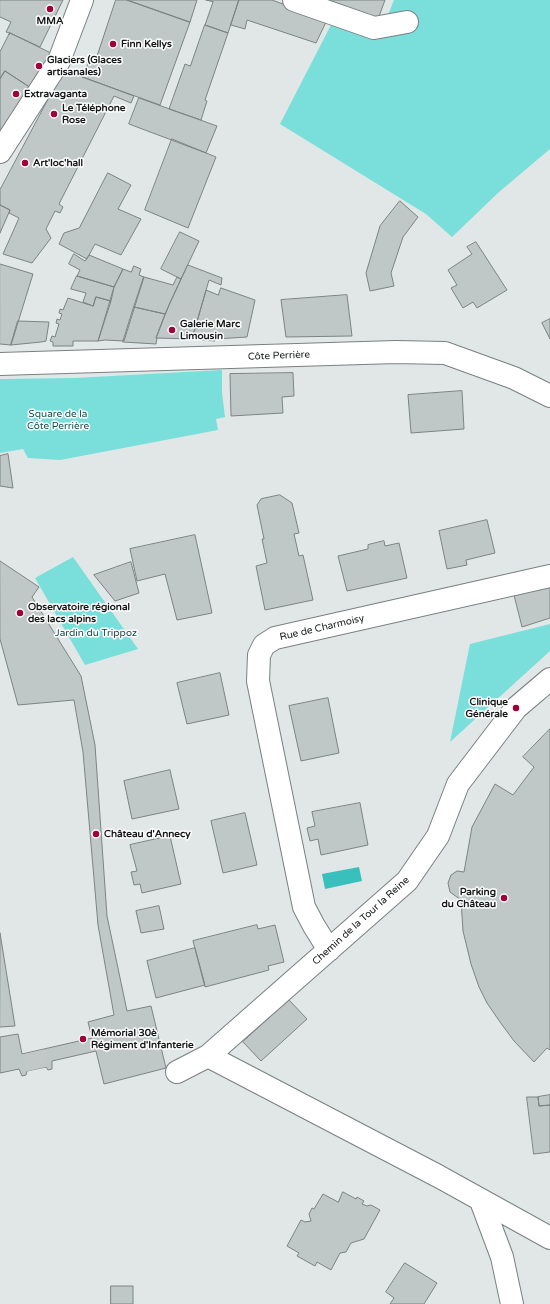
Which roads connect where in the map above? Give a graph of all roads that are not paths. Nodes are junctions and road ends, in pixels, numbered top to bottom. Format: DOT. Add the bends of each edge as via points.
graph roads {
  1 [pos="82,0"];
  2 [pos="294,0"];
  3 [pos="407,22"];
  4 [pos="0,152"];
  5 [pos="0,364"];
  6 [pos="550,396"];
  7 [pos="550,576"];
  8 [pos="550,679"];
  9 [pos="329,950"];
  10 [pos="208,1056"];
  11 [pos="177,1072"];
  12 [pos="481,1201"];
  13 [pos="550,1238"];
  14 [pos="512,1304"];
  1 -- 4 [label="street" via="59,61"];
  2 -- 3 [label="street" via="374,28"];
  5 -- 6 [label="street, Côte Perrière" via="396,352 445,353 514,378"];
  7 -- 9 [label="street, Rue de Charmoisy" via="275,638 264,645 259,655 258,681 304,907"];
  8 -- 9 [label="street, Chemin de la Tour la Reine" via="516,708 458,784 438,836 407,881"];
  9 -- 10 [label="street, Chemin de la Tour la Reine"];
  10 -- 11 [label="street, Chemin de la Tour la Reine"];
  10 -- 12 [label="street"];
  12 -- 13 [label="street"];
  12 -- 14 [label="street" via="502,1257"];
}
